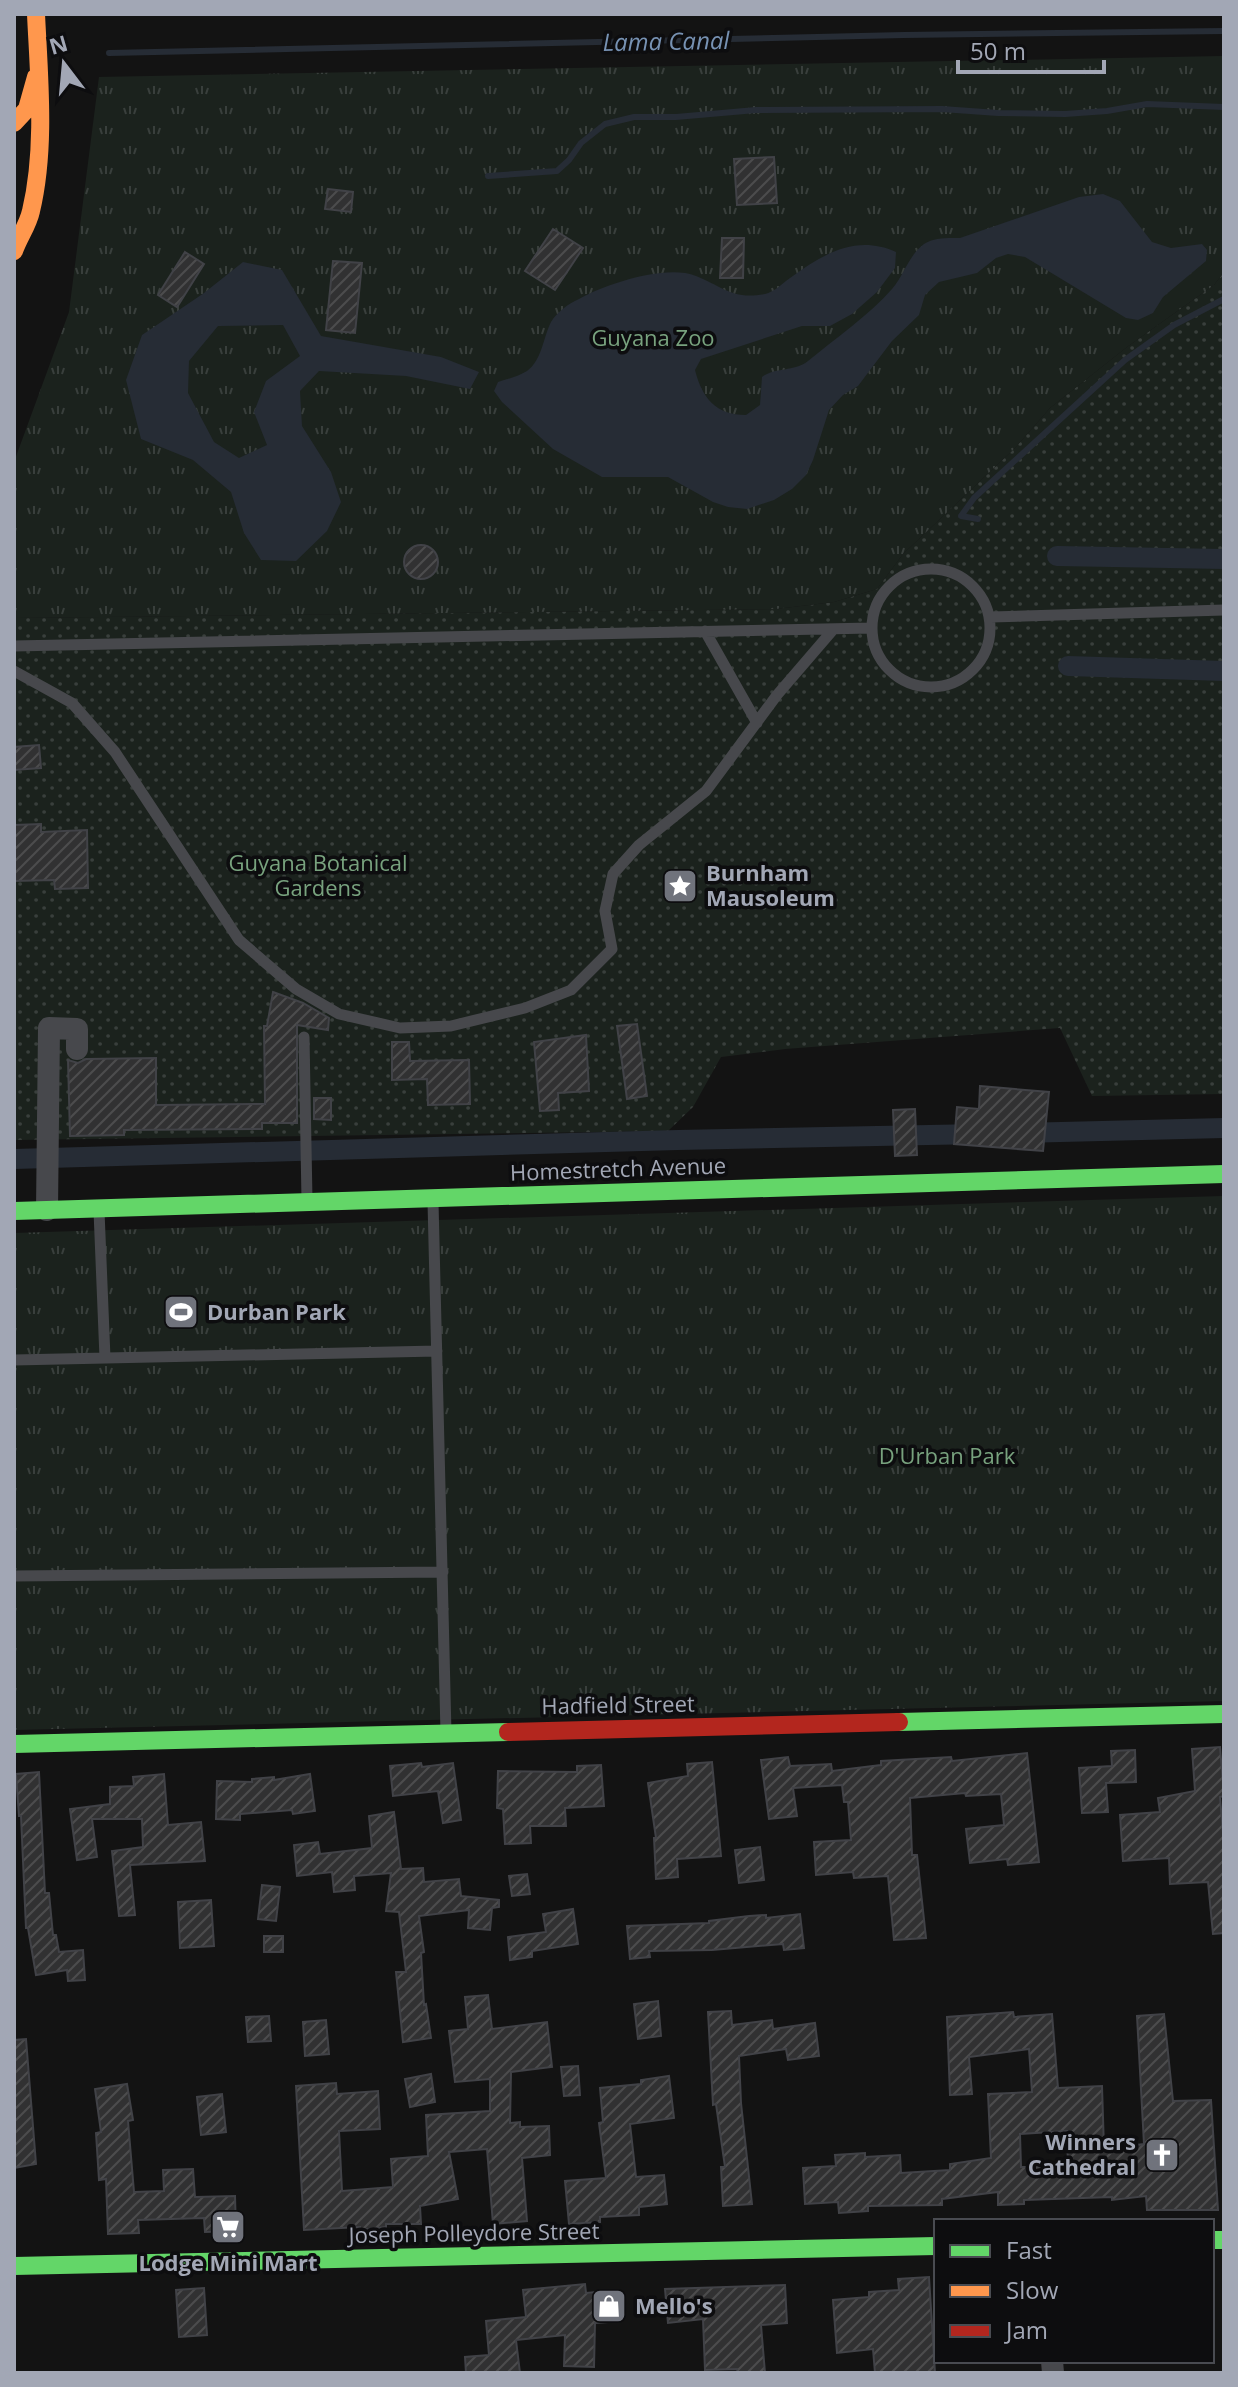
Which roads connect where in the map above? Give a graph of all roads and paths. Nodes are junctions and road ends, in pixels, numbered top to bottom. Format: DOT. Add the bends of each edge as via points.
graph roads {
  1 [pos="36,14"];
  2 [pos="39,66"];
  3 [pos="14,123"];
  4 [pos="14,248"];
  5 [pos="1224,610"];
  6 [pos="991,617"];
  7 [pos="871,628"];
  8 [pos="705,631"];
  9 [pos="832,631"];
  10 [pos="14,646"];
  11 [pos="14,671"];
  12 [pos="757,723"];
  13 [pos="304,1037"];
  14 [pos="77,1049"];
  15 [pos="1224,1174"];
  16 [pos="433,1199"];
  17 [pos="307,1204"];
  18 [pos="98,1209"];
  19 [pos="47,1210"];
  20 [pos="14,1211"];
  21 [pos="437,1351"];
  22 [pos="105,1358"];
  23 [pos="14,1360"];
  24 [pos="443,1572"];
  25 [pos="14,1576"];
  26 [pos="1224,1714"];
  27 [pos="446,1733"];
  28 [pos="14,1744"];
  29 [pos="934,2246"];
  30 [pos="14,2266"];
  1 -- 2 [label="street"];
  2 -- 3 [label="street" via="28,107"];
  2 -- 4 [label="street" via="31,213"];
  5 -- 6 [label="lane"];
  6 -- 7 [label="lane" via="975,586 944,569 908,572 881,594"];
  6 -- 7 [label="lane" via="986,656 957,684 917,687 883,666"];
  7 -- 9 [label="lane"];
  8 -- 9 [label="lane"];
  8 -- 10 [label="lane"];
  8 -- 12 [label="lane"];
  9 -- 12 [label="lane"];
  11 -- 12 [label="lane" via="72,703 115,752 239,940 296,989 339,1014 400,1028 451,1026 525,1008 571,990 612,949 605,911 613,874 639,845 706,791"];
  13 -- 17 [label="lane"];
  14 -- 19 [label="street" via="77,1029 49,1028"];
  15 -- 16 [label="street, Homestretch Avenue"];
  16 -- 17 [label="street, Homestretch Avenue"];
  16 -- 21 [label="lane"];
  17 -- 18 [label="street, Homestretch Avenue"];
  18 -- 19 [label="street, Homestretch Avenue"];
  18 -- 22 [label="lane"];
  19 -- 20 [label="street, Homestretch Avenue"];
  21 -- 22 [label="lane"];
  21 -- 24 [label="lane"];
  22 -- 23 [label="lane"];
  24 -- 25 [label="lane"];
  24 -- 27 [label="lane"];
  26 -- 27 [label="street, Hadfield Street"];
  27 -- 28 [label="street, Hadfield Street"];
  29 -- 30 [label="street, Joseph Polleydore Street"];
}
